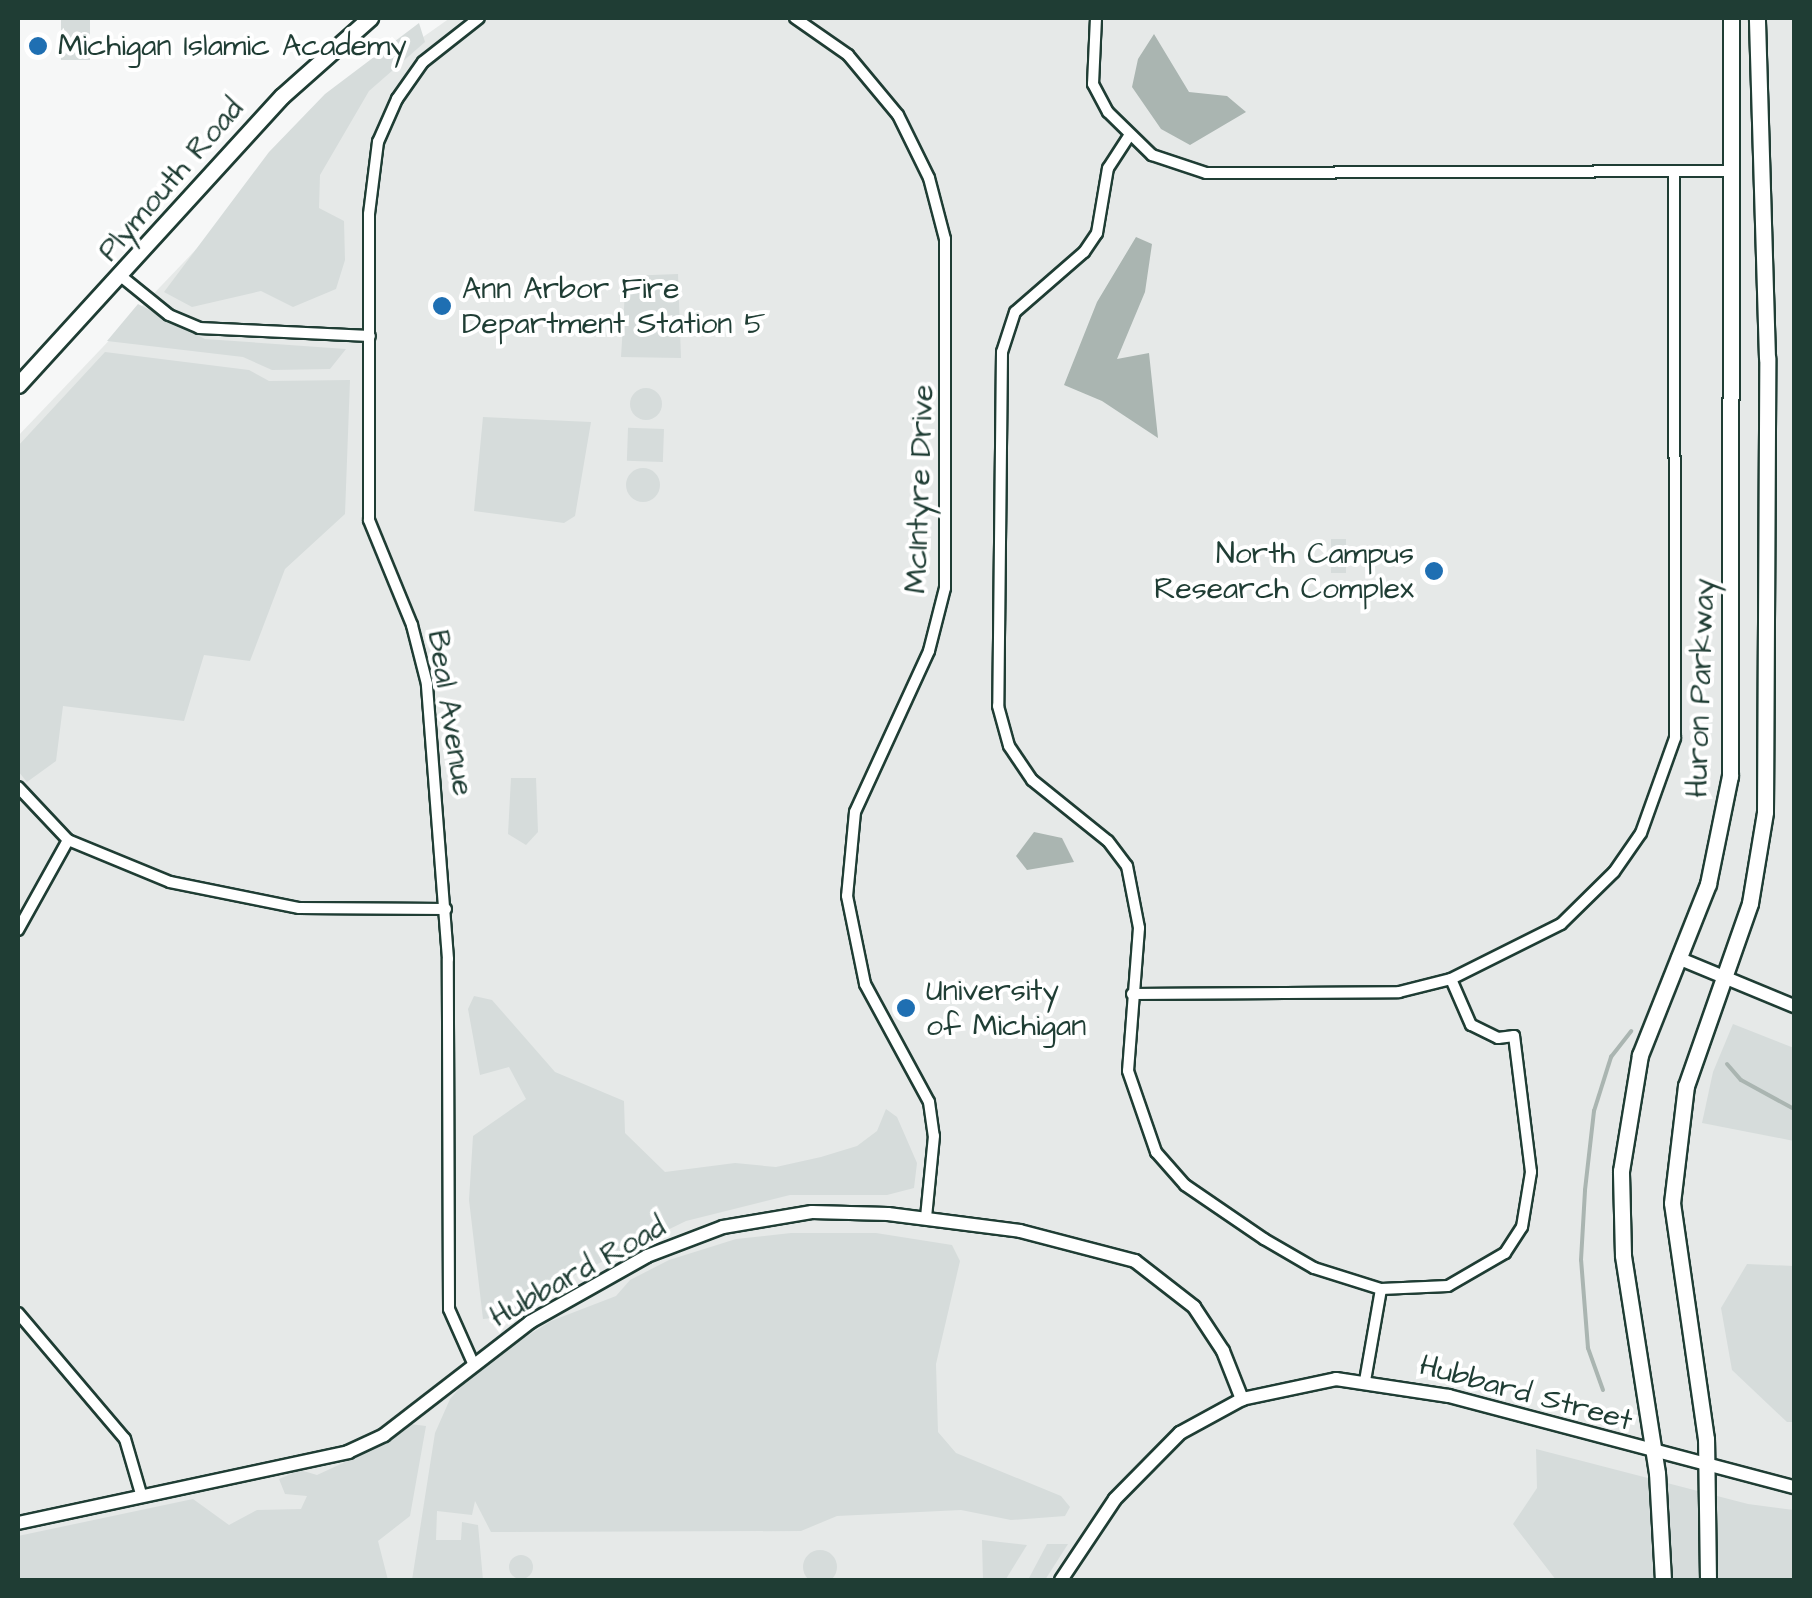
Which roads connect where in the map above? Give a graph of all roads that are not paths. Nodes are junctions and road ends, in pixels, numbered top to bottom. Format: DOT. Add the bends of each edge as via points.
graph roads {
  1 [pos="370,18"];
  2 [pos="479,18"];
  3 [pos="796,18"];
  4 [pos="1096,18"];
  5 [pos="1731,18"];
  6 [pos="1758,18"];
  7 [pos="1129,136"];
  8 [pos="1674,171"];
  9 [pos="1732,171"];
  10 [pos="1763,190"];
  11 [pos="122,277"];
  12 [pos="370,336"];
  13 [pos="18,385"];
  14 [pos="1732,530"];
  15 [pos="1768,530"];
  16 [pos="18,787"];
  17 [pos="68,840"];
  18 [pos="446,909"];
  19 [pos="18,930"];
  20 [pos="1678,958"];
  21 [pos="1724,978"];
  22 [pos="1451,979"];
  23 [pos="1132,994"];
  24 [pos="1794,1006"];
  25 [pos="926,1218"];
  26 [pos="1381,1289"];
  27 [pos="18,1313"];
  28 [pos="473,1363"];
  29 [pos="1364,1380"];
  30 [pos="1242,1399"];
  31 [pos="1654,1454"];
  32 [pos="1708,1468"];
  33 [pos="1794,1487"];
  34 [pos="142,1497"];
  35 [pos="18,1523"];
  36 [pos="1061,1580"];
  37 [pos="1663,1580"];
  38 [pos="1708,1580"];
  1 -- 11 [label="main road, Plymouth Road" via="282,96"];
  2 -- 12 [label="street" via="423,62 378,142 370,185"];
  3 -- 25 [label="street, McIntyre Drive" via="848,55 898,115 930,178 945,239 945,588 929,652 854,812 847,896 865,984 929,1102 934,1136"];
  4 -- 7 [label="street" via="1094,84"];
  5 -- 9 [label="main road, Huron Parkway"];
  6 -- 10 [label="main road, Huron Parkway"];
  7 -- 8 [label="street" via="1152,155 1206,173"];
  7 -- 23 [label="street" via="1108,168 1097,233 1015,312 1002,352 998,706 1009,746 1032,780 1108,841 1127,866 1138,928"];
  8 -- 9 [label="street"];
  8 -- 22 [label="street" via="1675,738 1641,833 1614,872 1561,924"];
  9 -- 10 [label="main road"];
  9 -- 14 [label="main road, Huron Parkway"];
  10 -- 15 [label="main road, Huron Parkway"];
  11 -- 12 [label="street" via="169,315 199,328"];
  11 -- 13 [label="main road, Plymouth Road"];
  12 -- 18 [label="street, Beal Avenue" via="370,520 412,626 426,684"];
  14 -- 15 [label="main road"];
  14 -- 20 [label="main road, Huron Parkway" via="1726,809 1708,884"];
  15 -- 21 [label="main road, Huron Parkway" via="1763,838"];
  16 -- 17 [label="street"];
  17 -- 18 [label="street" via="170,882 250,900"];
  17 -- 19 [label="street"];
  18 -- 28 [label="street, Beal Avenue" via="449,1309"];
  20 -- 21 [label="street"];
  20 -- 31 [label="main road, Huron Parkway" via="1640,1055 1621,1172 1623,1254"];
  21 -- 24 [label="street"];
  21 -- 32 [label="main road, Huron Parkway" via="1686,1086 1673,1173 1676,1251"];
  22 -- 23 [label="street" via="1398,992"];
  22 -- 26 [label="street" via="1472,1025 1498,1038 1514,1036 1530,1200 1505,1252 1479,1272 1448,1286"];
  23 -- 26 [label="street" via="1128,1071 1156,1152 1185,1185 1264,1239 1314,1268"];
  25 -- 28 [label="street, Hubbard Road" via="812,1212 723,1227 616,1273"];
  25 -- 30 [label="street, Hubbard Road" via="1083,1245 1153,1270 1210,1328"];
  26 -- 29 [label="street"];
  27 -- 34 [label="street" via="111,1418 134,1460"];
  28 -- 34 [label="street, Hubbard Road" via="384,1435 348,1452"];
  29 -- 30 [label="street, Hubbard Street" via="1305,1384"];
  29 -- 31 [label="street, Hubbard Street" via="1464,1400"];
  30 -- 36 [label="street, Hubbard Street" via="1155,1455 1115,1499"];
  31 -- 32 [label="street, Hubbard Street"];
  31 -- 37 [label="main road, Huron Parkway"];
  32 -- 33 [label="street, Hubbard Street"];
  32 -- 38 [label="main road, Huron Parkway"];
  34 -- 35 [label="street, Hubbard Road"];
}
